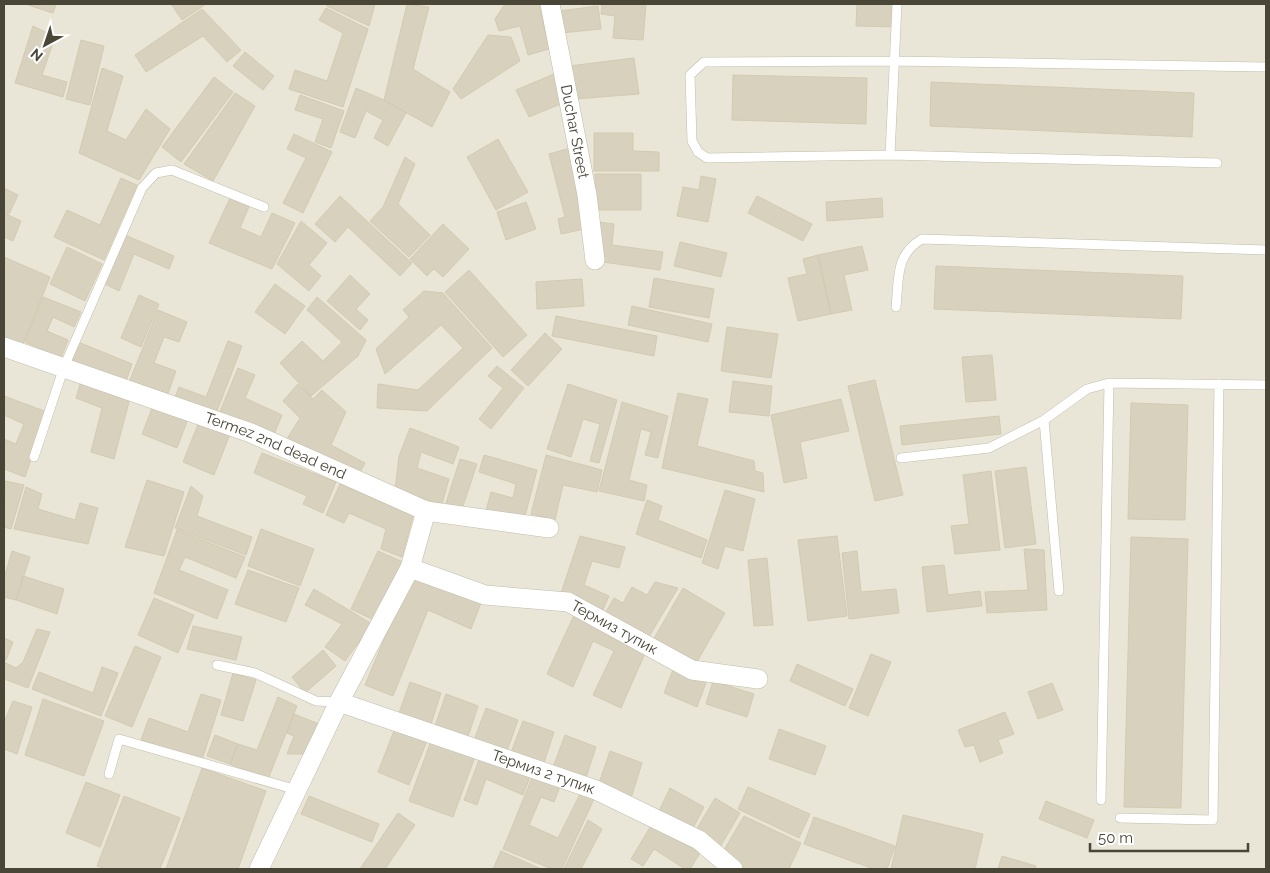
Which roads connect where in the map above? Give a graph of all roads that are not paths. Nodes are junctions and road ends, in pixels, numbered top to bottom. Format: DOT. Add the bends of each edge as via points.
graph roads {
  1 [pos="550,4"];
  2 [pos="897,4"];
  3 [pos="894,61"];
  4 [pos="1266,67"];
  5 [pos="890,155"];
  6 [pos="1217,163"];
  7 [pos="264,207"];
  8 [pos="1266,250"];
  9 [pos="595,260"];
  10 [pos="896,307"];
  11 [pos="4,347"];
  12 [pos="64,367"];
  13 [pos="1109,383"];
  14 [pos="1219,384"];
  15 [pos="1266,385"];
  16 [pos="1044,420"];
  17 [pos="34,457"];
  18 [pos="901,458"];
  19 [pos="426,510"];
  20 [pos="550,528"];
  21 [pos="410,568"];
  22 [pos="1059,591"];
  23 [pos="217,666"];
  24 [pos="758,678"];
  25 [pos="339,702"];
  26 [pos="109,774"];
  27 [pos="297,790"];
  28 [pos="1101,800"];
  29 [pos="1120,818"];
  30 [pos="259,869"];
  31 [pos="733,869"];
  1 -- 9 [label="street, Duchar Street" via="587,195"];
  2 -- 3 [label="lane"];
  3 -- 4 [label="lane"];
  3 -- 5 [label="lane"];
  3 -- 5 [label="lane" via="704,62 690,75 692,141 698,152 707,158"];
  5 -- 6 [label="lane"];
  7 -- 12 [label="lane" via="172,170 156,173 142,188"];
  8 -- 10 [label="lane" via="922,239 909,247 901,260"];
  11 -- 12 [label="street, Termez 2nd dead end"];
  12 -- 17 [label="lane"];
  12 -- 19 [label="street, Termez 2nd dead end" via="250,434"];
  13 -- 14 [label="lane"];
  13 -- 16 [label="lane" via="1086,389"];
  13 -- 28 [label="lane"];
  14 -- 15 [label="lane"];
  14 -- 29 [label="lane" via="1213,820"];
  16 -- 18 [label="lane" via="989,448"];
  16 -- 22 [label="lane"];
  19 -- 20 [label="street, Termez 2nd dead end"];
  19 -- 21 [label="street"];
  21 -- 24 [label="street, Термиз тупик" via="484,595 568,602 692,670"];
  21 -- 25 [label="street"];
  23 -- 25 [label="lane" via="255,673 316,701"];
  25 -- 27 [label="street"];
  25 -- 31 [label="street, Термиз 2 тупик" via="596,790 699,840"];
  26 -- 27 [label="lane" via="119,739"];
  27 -- 30 [label="street"];
}
